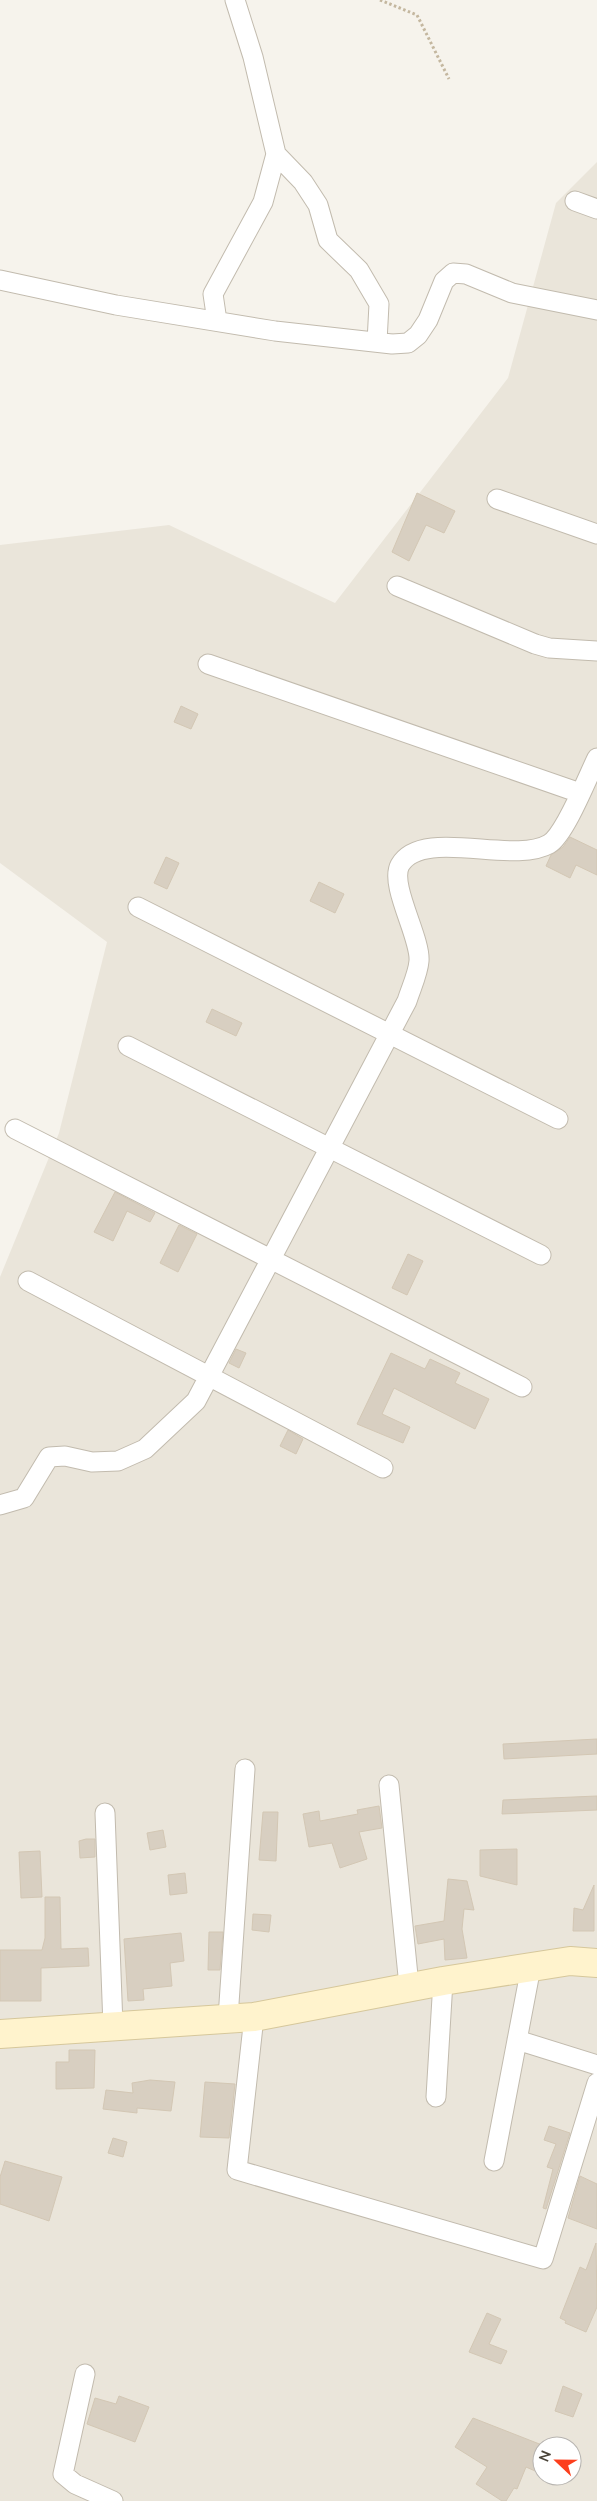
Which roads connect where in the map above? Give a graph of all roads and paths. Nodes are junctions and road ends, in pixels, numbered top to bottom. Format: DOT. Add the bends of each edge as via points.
graph roads {
  1 [pos="235,0"];
  2 [pos="380,0"];
  3 [pos="449,79"];
  4 [pos="276,154"];
  5 [pos="575,201"];
  6 [pos="597,209"];
  7 [pos="0,280"];
  8 [pos="597,310"];
  9 [pos="217,321"];
  10 [pos="377,342"];
  11 [pos="497,499"];
  12 [pos="597,534"];
  13 [pos="397,586"];
  14 [pos="597,651"];
  15 [pos="208,664"];
  16 [pos="597,758"];
  17 [pos="587,790"];
  18 [pos="138,907"];
  19 [pos="390,1034"];
  20 [pos="128,1046"];
  21 [pos="558,1119"];
  22 [pos="15,1129"];
  23 [pos="330,1148"];
  24 [pos="541,1255"];
  25 [pos="271,1259"];
  26 [pos="28,1281"];
  27 [pos="209,1376"];
  28 [pos="522,1387"];
  29 [pos="383,1468"];
  30 [pos="0,1505"];
  31 [pos="245,1770"];
  32 [pos="389,1785"];
  33 [pos="105,1813"];
  34 [pos="597,1963"];
  35 [pos="531,1967"];
  36 [pos="442,1981"];
  37 [pos="409,1986"];
  38 [pos="241,2017"];
  39 [pos="113,2026"];
  40 [pos="0,2034"];
  41 [pos="517,2040"];
  42 [pos="597,2066"];
  43 [pos="597,2083"];
  44 [pos="436,2098"];
  45 [pos="494,2160"];
  46 [pos="85,2374"];
  47 [pos="113,2501"];
  1 -- 4 [label="street" via="253,57"];
  2 -- 3 [label="path" via="417,15"];
  4 -- 9 [label="street" via="263,202 213,294"];
  4 -- 10 [label="street" via="303,182 318,205 328,240 359,270 379,304"];
  5 -- 6 [label="street"];
  7 -- 9 [label="street"];
  8 -- 10 [label="street" via="512,293 466,274 453,273 444,281 428,320 418,335 408,343"];
  9 -- 10 [label="street"];
  11 -- 12 [label="street"];
  13 -- 14 [label="street" via="535,644"];
  15 -- 17 [label="street"];
  16 -- 17 [label="street"];
  17 -- 19 [label="street" via="550,844 518,851 430,848 409,855 399,866 397,881 420,960 407,1001"];
  18 -- 19 [label="street"];
  19 -- 21 [label="street"];
  19 -- 23 [label="street"];
  20 -- 23 [label="street"];
  22 -- 25 [label="street"];
  23 -- 24 [label="street"];
  23 -- 25 [label="street"];
  25 -- 27 [label="street"];
  25 -- 28 [label="street"];
  26 -- 27 [label="street"];
  27 -- 29 [label="street"];
  27 -- 30 [label="street" via="196,1401 145,1449 118,1461 92,1462 65,1456 49,1457 24,1498"];
  31 -- 38 [label="street"];
  32 -- 37 [label="street"];
  33 -- 39 [label="street"];
  34 -- 35 [label="street" via="570,1961"];
  35 -- 36 [label="street"];
  35 -- 41 [label="street"];
  36 -- 37 [label="street"];
  36 -- 44 [label="street"];
  37 -- 38 [label="street"];
  38 -- 39 [label="street"];
  38 -- 43 [label="street" via="236,2170 543,2258"];
  39 -- 40 [label="street"];
  41 -- 42 [label="street"];
  41 -- 45 [label="street"];
  46 -- 47 [label="street" via="63,2474 75,2484"];
}
